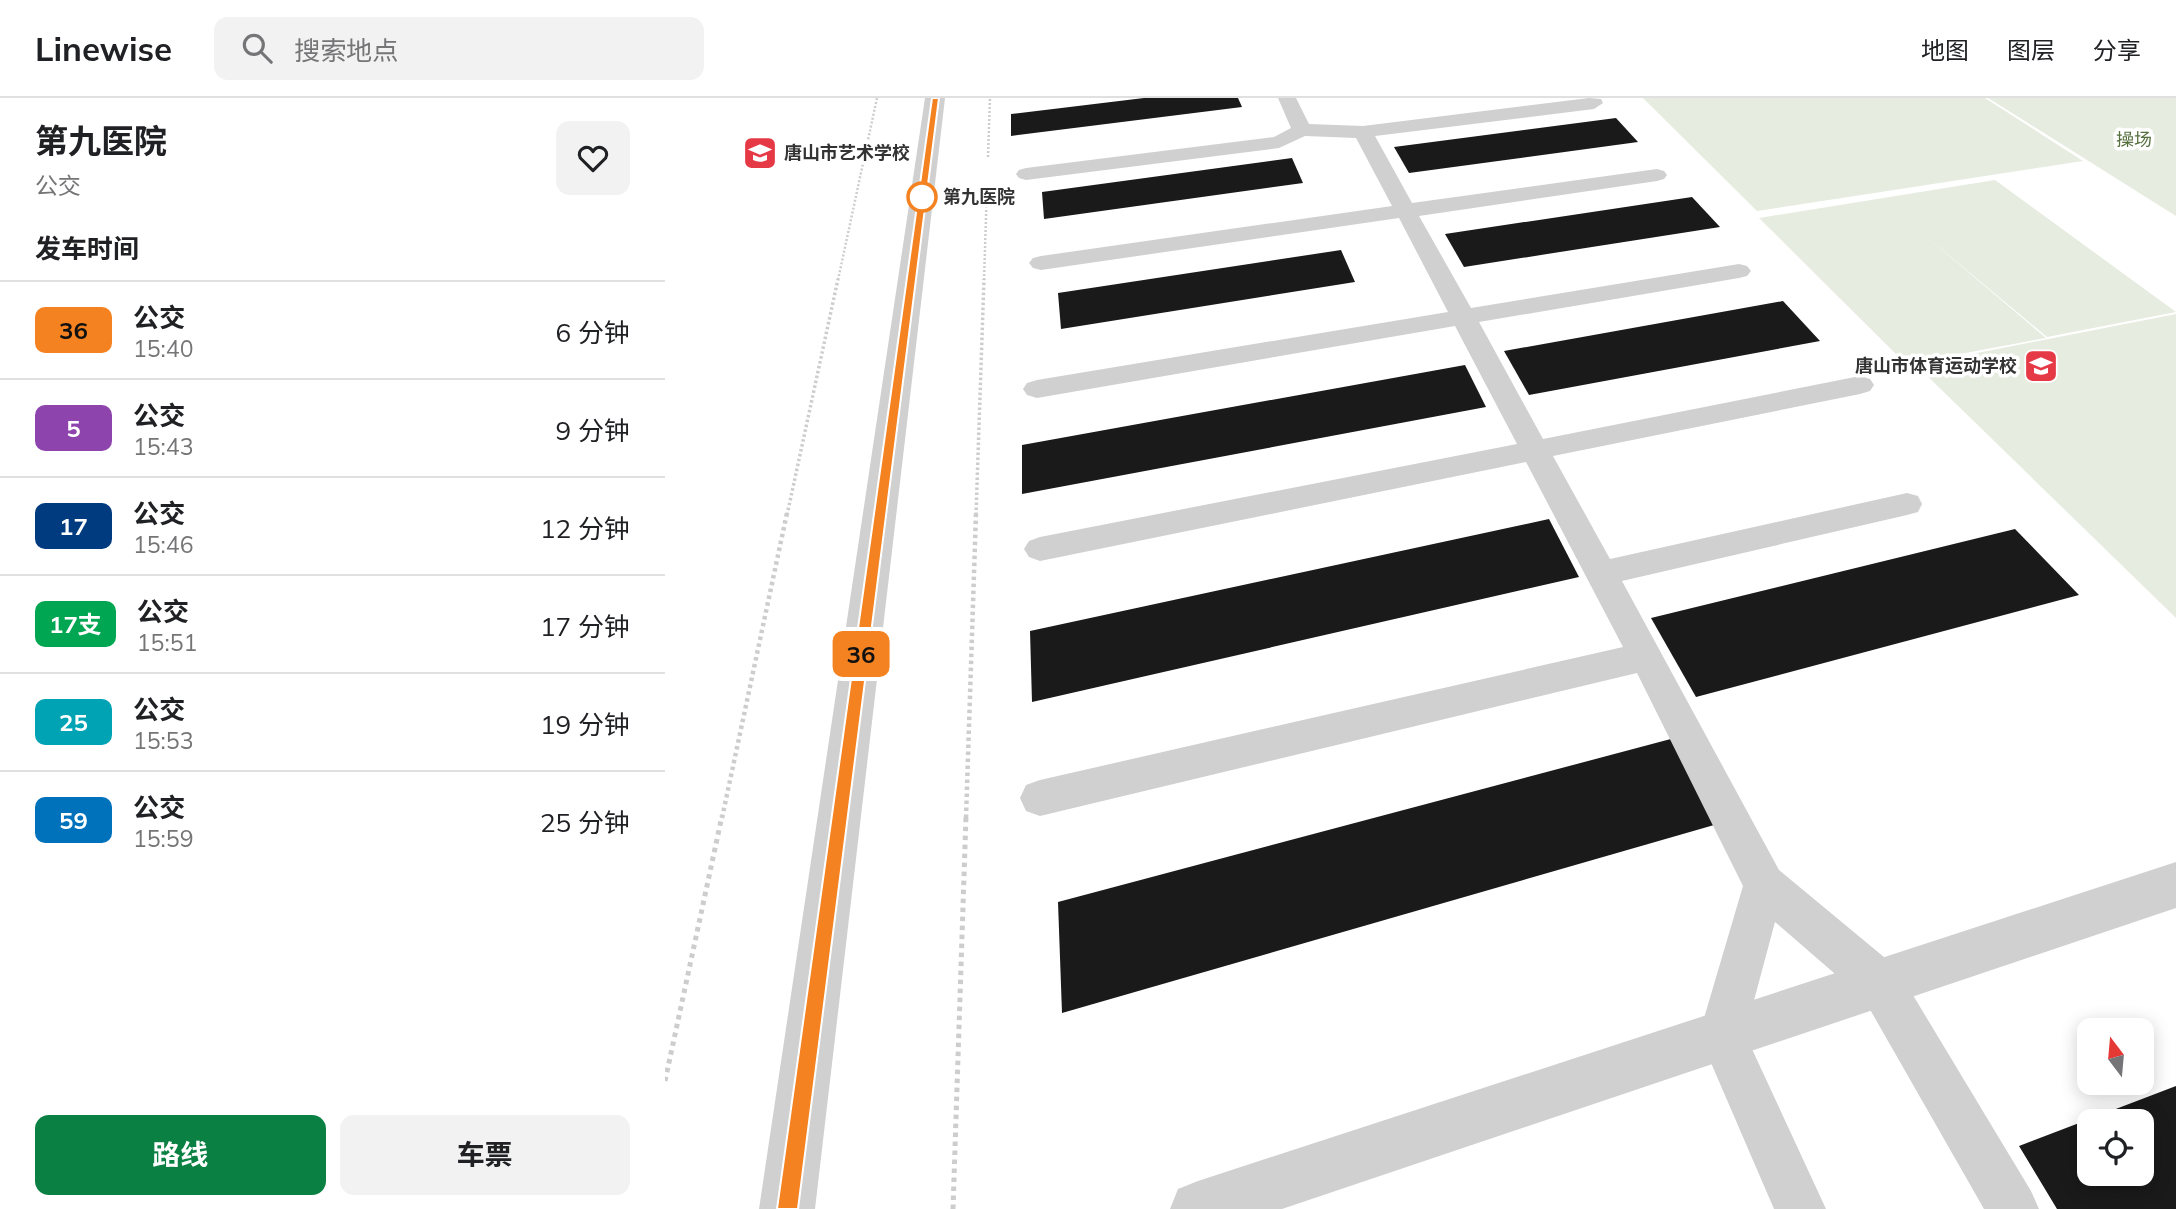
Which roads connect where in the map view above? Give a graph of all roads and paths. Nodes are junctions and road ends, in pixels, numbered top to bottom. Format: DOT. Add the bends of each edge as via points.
graph roads {
  1 [pos="877,98"];
  2 [pos="935,98"];
  3 [pos="990,98"];
  4 [pos="1287,98"];
  5 [pos="1594,103"];
  6 [pos="1302,130"];
  7 [pos="1363,132"];
  8 [pos="988,167"];
  9 [pos="1026,174"];
  10 [pos="1657,175"];
  11 [pos="987,181"];
  12 [pos="1406,210"];
  13 [pos="1041,264"];
  14 [pos="1739,271"];
  15 [pos="1464,317"];
  16 [pos="1860,385"];
  17 [pos="1037,389"];
  18 [pos="1535,449"];
  19 [pos="1907,504"];
  20 [pos="1039,549"];
  21 [pos="1601,573"];
  22 [pos="1646,656"];
  23 [pos="1040,798"];
  24 [pos="1764,884"];
  25 [pos="2176,885"];
  26 [pos="1880,983"];
  27 [pos="1722,1035"];
  28 [pos="665,1081"];
  29 [pos="787,1209"];
  30 [pos="953,1209"];
  31 [pos="1198,1209"];
  32 [pos="1800,1209"];
  33 [pos="2013,1209"];
  1 -- 28 [label="path"];
  2 -- 29 [label="street"];
  3 -- 8 [label="path"];
  4 -- 6 [label="lane"];
  5 -- 7 [label="lane"];
  6 -- 7 [label="lane"];
  6 -- 9 [label="lane" via="1279,142"];
  7 -- 12 [label="lane"];
  10 -- 12 [label="lane"];
  11 -- 30 [label="path"];
  12 -- 13 [label="lane"];
  12 -- 15 [label="lane"];
  14 -- 15 [label="lane"];
  15 -- 17 [label="lane"];
  15 -- 18 [label="lane"];
  16 -- 18 [label="lane"];
  18 -- 20 [label="lane"];
  18 -- 21 [label="lane"];
  19 -- 21 [label="lane"];
  21 -- 22 [label="lane"];
  22 -- 23 [label="lane"];
  22 -- 24 [label="lane"];
  24 -- 26 [label="lane"];
  24 -- 27 [label="lane"];
  25 -- 26 [label="street"];
  26 -- 27 [label="street"];
  26 -- 33 [label="lane"];
  27 -- 31 [label="street"];
  27 -- 32 [label="lane"];
}
